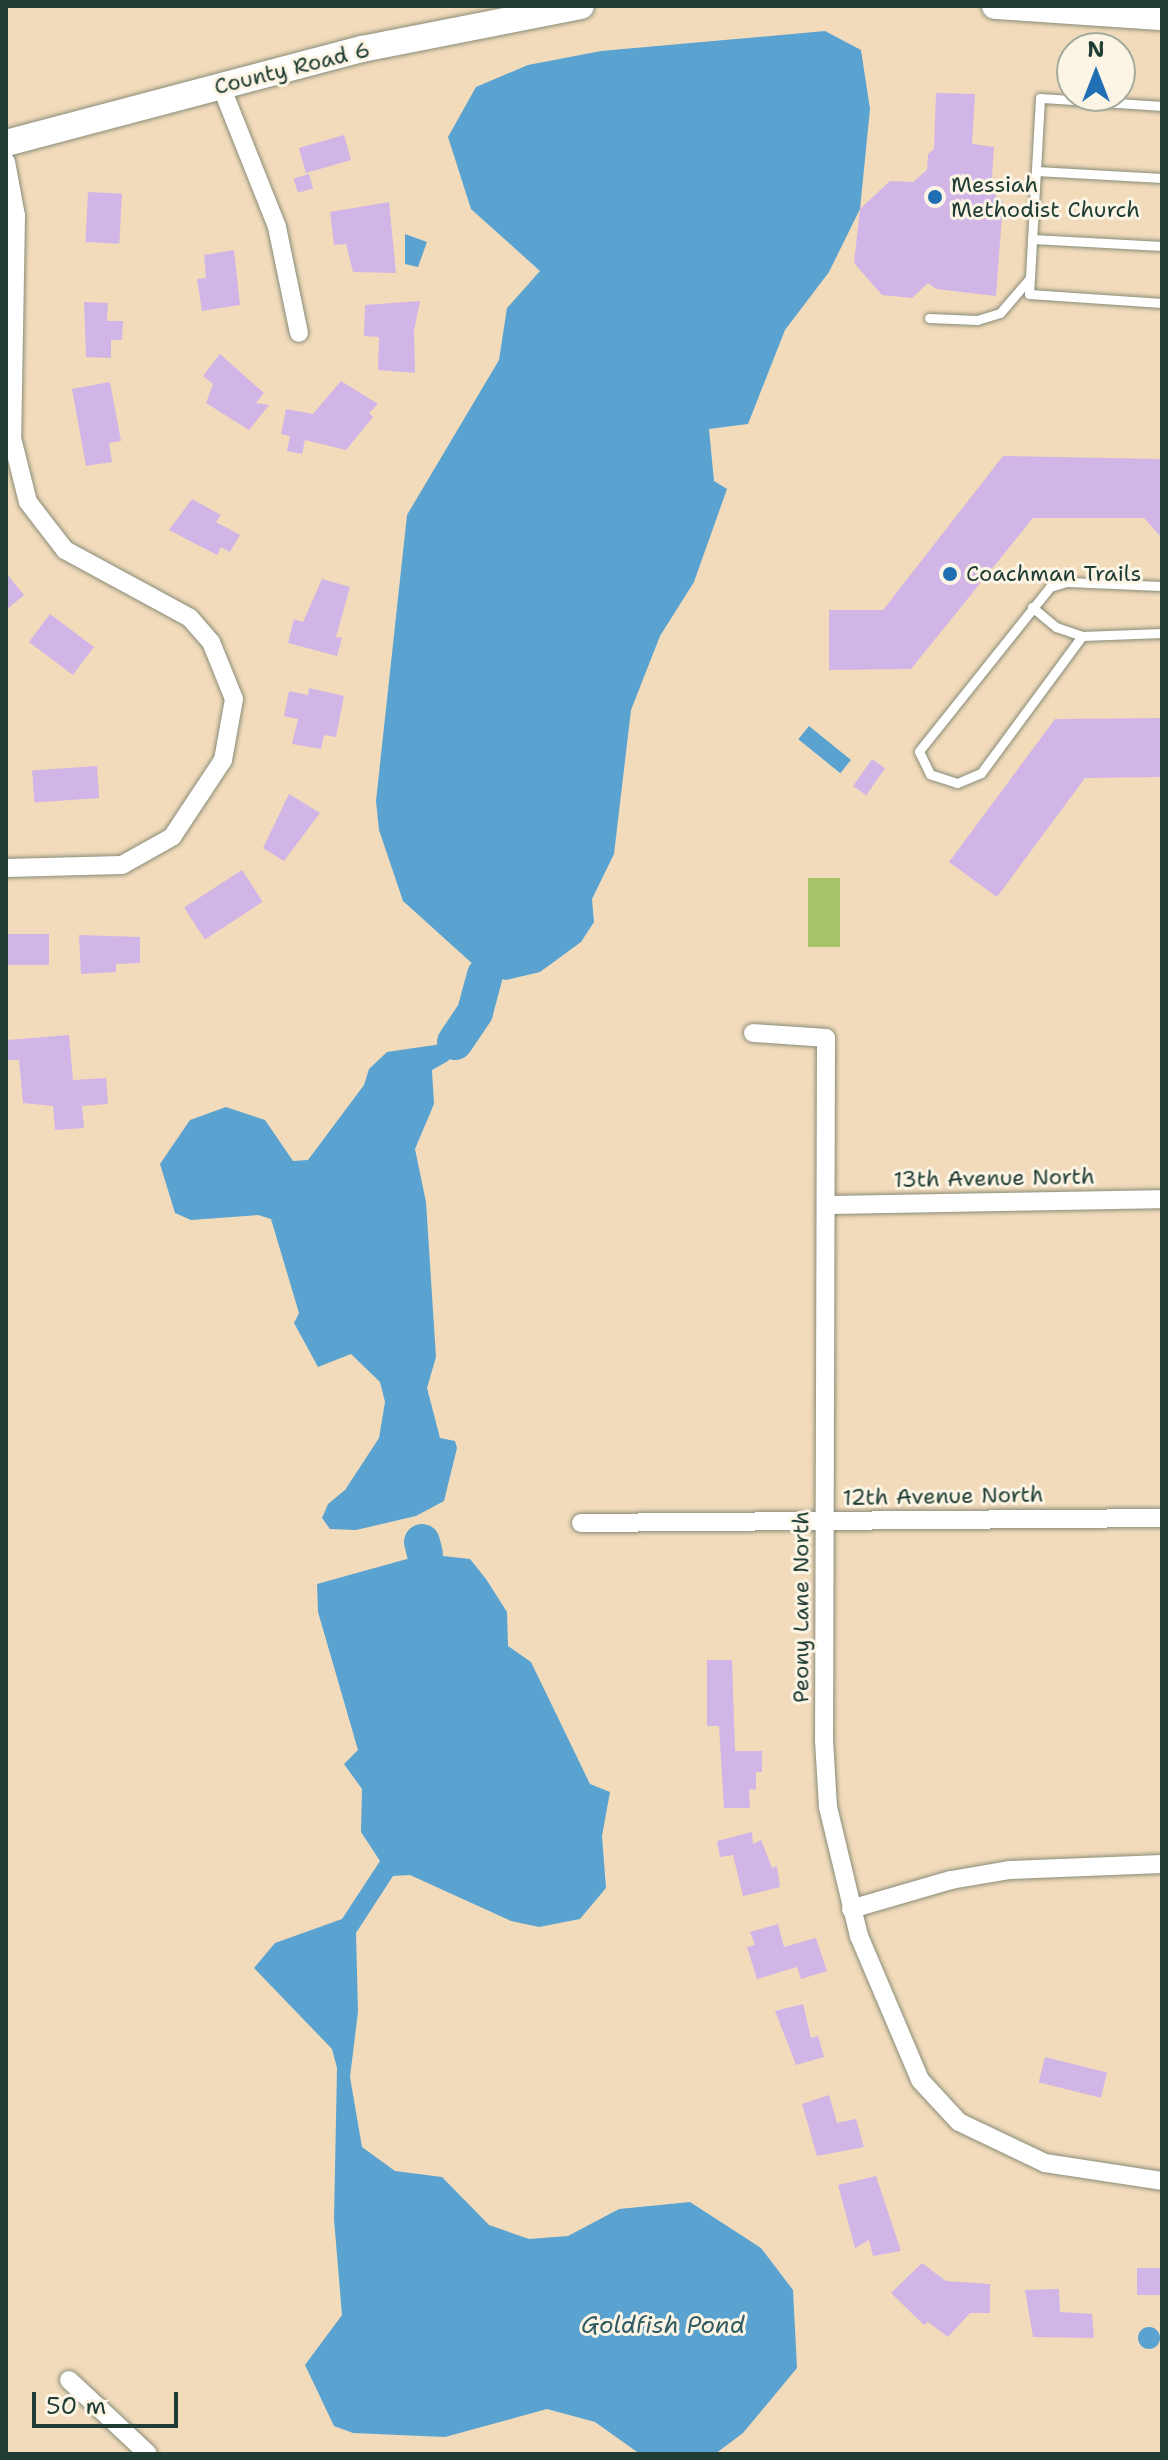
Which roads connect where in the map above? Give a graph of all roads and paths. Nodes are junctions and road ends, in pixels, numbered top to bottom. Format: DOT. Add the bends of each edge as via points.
graph roads {
  1 [pos="581,6"];
  2 [pos="995,6"];
  3 [pos="1162,17"];
  4 [pos="221,86"];
  5 [pos="1162,106"];
  6 [pos="6,143"];
  7 [pos="6,162"];
  8 [pos="1036,171"];
  9 [pos="1162,178"];
  10 [pos="1032,239"];
  11 [pos="1162,246"];
  12 [pos="1030,278"];
  13 [pos="1162,303"];
  14 [pos="929,318"];
  15 [pos="299,333"];
  16 [pos="9,348"];
  17 [pos="1162,586"];
  18 [pos="1032,607"];
  19 [pos="1162,633"];
  20 [pos="1082,636"];
  21 [pos="6,868"];
  22 [pos="753,1033"];
  23 [pos="1162,1199"];
  24 [pos="826,1205"];
  25 [pos="1162,1518"];
  26 [pos="826,1521"];
  27 [pos="581,1523"];
  28 [pos="1162,1864"];
  29 [pos="851,1909"];
  30 [pos="1162,2181"];
  31 [pos="69,2380"];
  32 [pos="148,2454"];
  1 -- 4 [label="main road, County Road 6" via="421,35"];
  2 -- 3 [label="main road"];
  4 -- 6 [label="main road, County Road 6"];
  4 -- 15 [label="street" via="277,227"];
  5 -- 8 [label="lane" via="1040,98"];
  7 -- 16 [label="street" via="16,216"];
  8 -- 9 [label="lane"];
  8 -- 10 [label="lane"];
  10 -- 11 [label="lane"];
  10 -- 12 [label="lane"];
  12 -- 13 [label="lane" via="1029,294"];
  12 -- 14 [label="lane" via="1000,313 977,320"];
  16 -- 21 [label="street" via="12,438 28,502 74,556 190,618 211,642 234,699 223,760 172,837 122,865"];
  17 -- 18 [label="lane" via="1066,582 1050,587"];
  18 -- 20 [label="lane" via="1056,627"];
  18 -- 20 [label="lane" via="919,751 930,774 957,783 981,773"];
  19 -- 20 [label="lane"];
  22 -- 24 [label="street, Peony Lane North" via="826,1038"];
  23 -- 24 [label="street, 13th Avenue North"];
  24 -- 26 [label="street, Peony Lane North"];
  25 -- 26 [label="street, 12th Avenue North"];
  26 -- 27 [label="street, 12th Avenue North"];
  26 -- 29 [label="street, Peony Lane North" via="828,1807"];
  28 -- 29 [label="street" via="1010,1870 951,1880"];
  29 -- 30 [label="street, Peony Lane North" via="920,2080 936,2102 959,2122 1045,2163"];
  31 -- 32 [label="street"];
}
